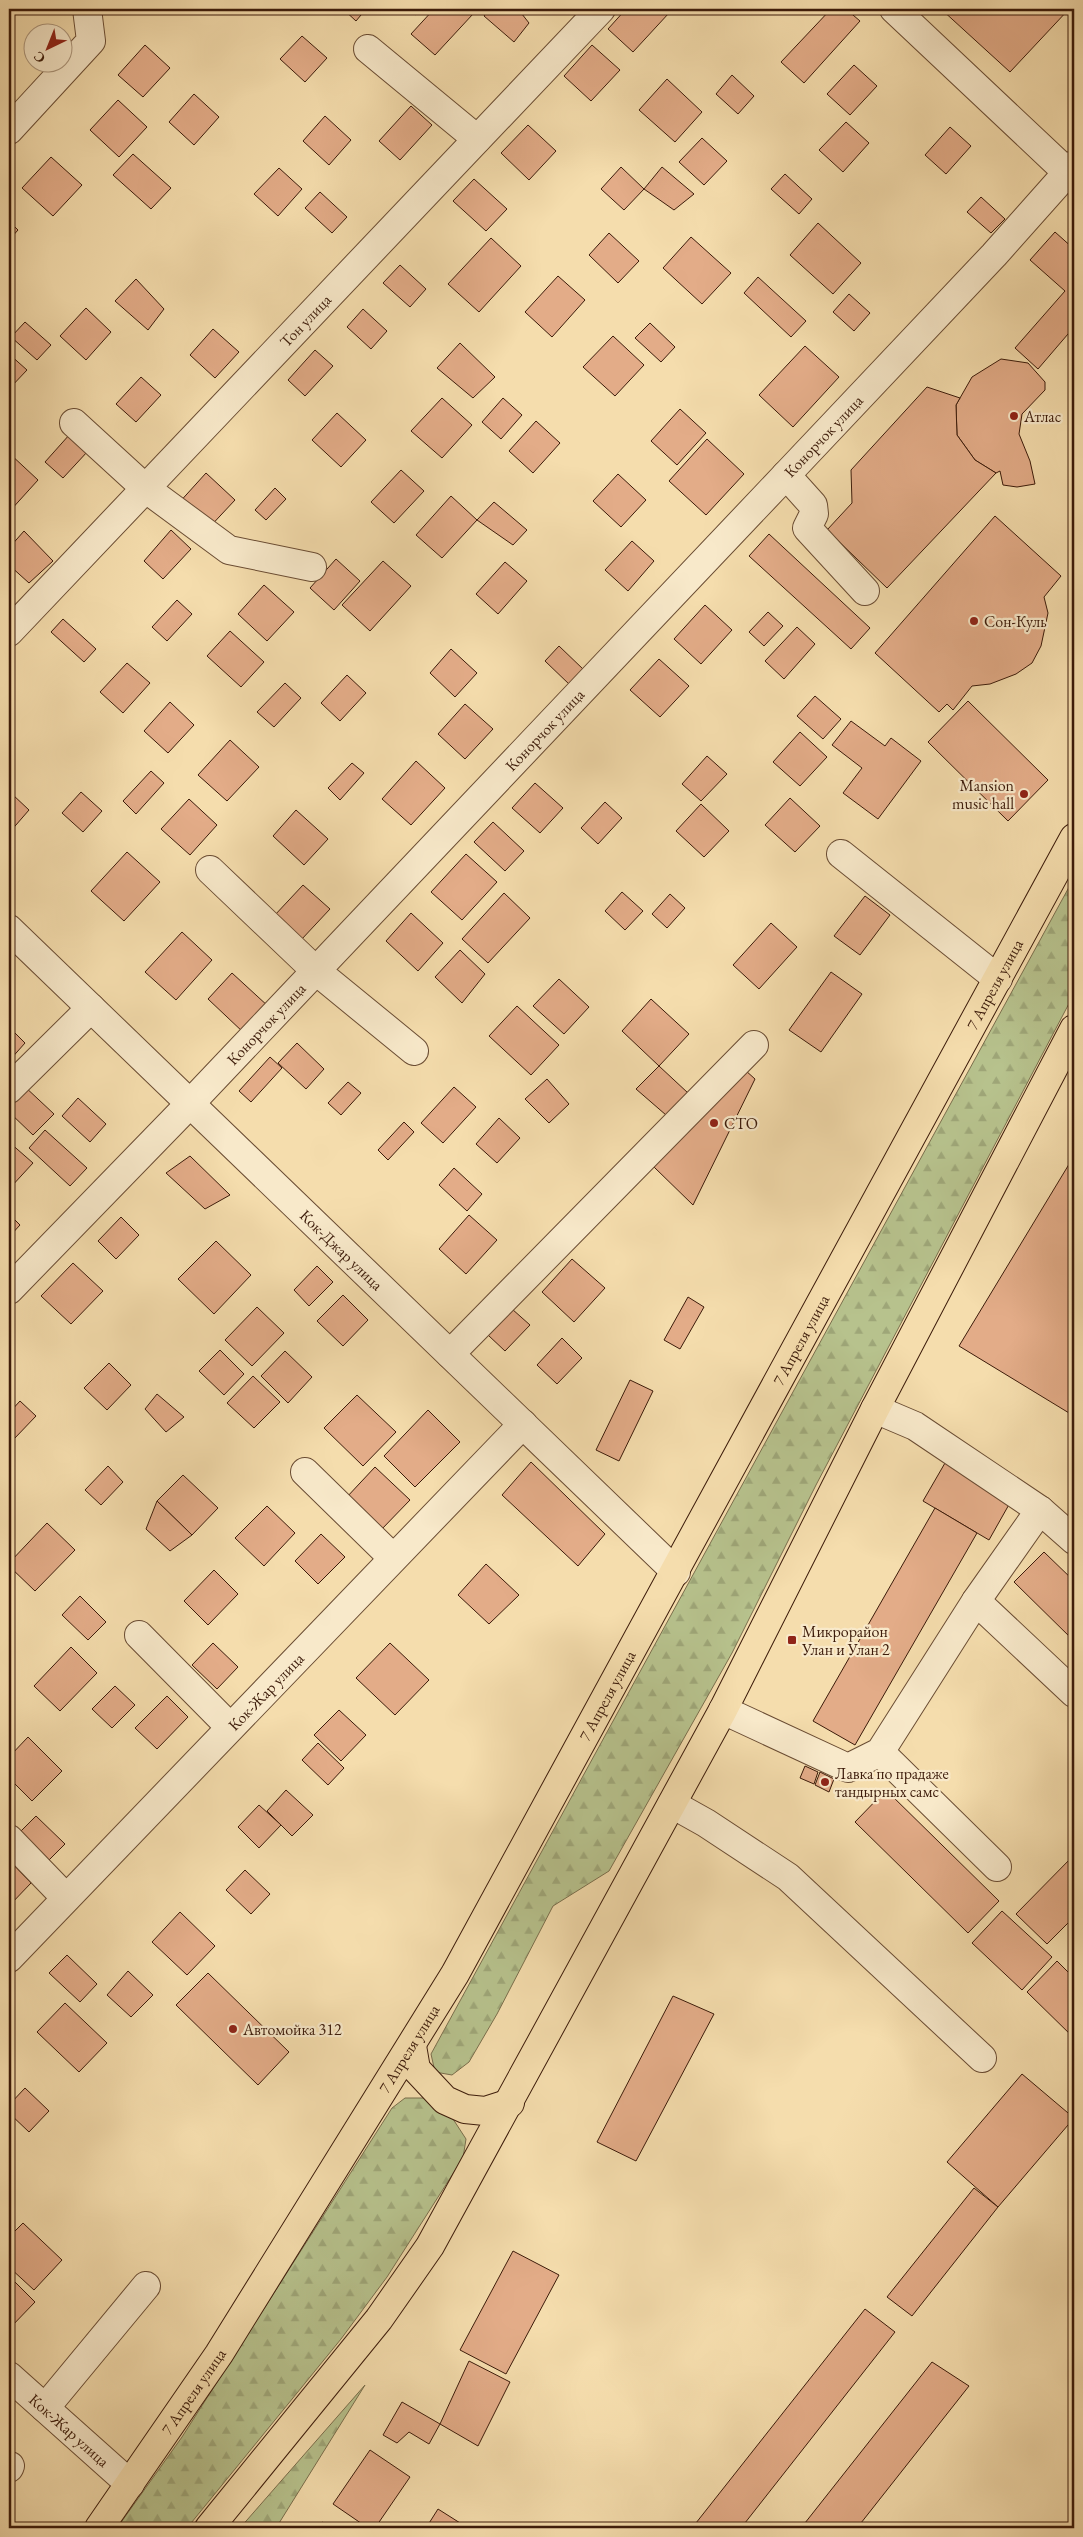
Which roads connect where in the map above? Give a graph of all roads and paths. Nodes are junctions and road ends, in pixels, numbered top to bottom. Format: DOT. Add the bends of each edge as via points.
graph roads {
  1 [pos="87,9"];
  2 [pos="601,9"];
  3 [pos="894,9"];
  4 [pos="368,48"];
  5 [pos="9,130"];
  6 [pos="477,139"];
  7 [pos="1071,169"];
  8 [pos="74,423"];
  9 [pos="786,475"];
  10 [pos="145,488"];
  11 [pos="312,567"];
  12 [pos="865,591"];
  13 [pos="9,632"];
  14 [pos="1074,838"];
  15 [pos="841,854"];
  16 [pos="210,870"];
  17 [pos="9,929"];
  18 [pos="315,970"];
  19 [pos="998,979"];
  20 [pos="91,1008"];
  21 [pos="1074,1029"];
  22 [pos="754,1046"];
  23 [pos="414,1051"];
  24 [pos="9,1089"];
  25 [pos="189,1103"];
  26 [pos="9,1290"];
  27 [pos="450,1354"];
  28 [pos="875,1409"];
  29 [pos="523,1424"];
  30 [pos="304,1472"];
  31 [pos="1040,1510"];
  32 [pos="1074,1540"];
  33 [pos="394,1558"];
  34 [pos="676,1572"];
  35 [pos="976,1601"];
  36 [pos="139,1635"];
  37 [pos="1074,1693"];
  38 [pos="723,1710"];
  39 [pos="230,1727"];
  40 [pos="880,1752"];
  41 [pos="672,1804"];
  42 [pos="9,1839"];
  43 [pos="998,1867"];
  44 [pos="66,1898"];
  45 [pos="9,1958"];
  46 [pos="412,2046"];
  47 [pos="982,2058"];
  48 [pos="510,2103"];
  49 [pos="146,2286"];
  50 [pos="9,2376"];
  51 [pos="45,2408"];
  52 [pos="130,2484"];
  53 [pos="99,2528"];
  54 [pos="209,2528"];
  1 -- 5 [label="street" via="91,41"];
  2 -- 6 [label="street, Тон улица"];
  3 -- 7 [label="street"];
  4 -- 6 [label="street"];
  6 -- 10 [label="street, Тон улица"];
  7 -- 9 [label="street, Конорчок улица" via="988,262"];
  8 -- 10 [label="street"];
  9 -- 12 [label="street" via="813,505 814,514 807,528"];
  9 -- 18 [label="street, Конорчок улица"];
  10 -- 11 [label="street" via="229,550"];
  10 -- 13 [label="street, Тон улица"];
  14 -- 19 [label="main road, 7 Апреля улица"];
  15 -- 19 [label="street"];
  16 -- 18 [label="street"];
  17 -- 20 [label="street, Кок-Джар улица"];
  18 -- 23 [label="street"];
  18 -- 25 [label="street, Конорчок улица"];
  19 -- 34 [label="main road, 7 Апреля улица"];
  20 -- 24 [label="street"];
  20 -- 25 [label="street, Кок-Джар улица"];
  21 -- 28 [label="main road"];
  22 -- 27 [label="street"];
  25 -- 26 [label="street, Конорчок улица"];
  25 -- 27 [label="street, Кок-Джар улица"];
  27 -- 29 [label="street, Кок-Джар улица"];
  28 -- 31 [label="street" via="915,1426"];
  28 -- 38 [label="main road"];
  29 -- 33 [label="street, Кок-Жар улица"];
  29 -- 34 [label="street, Кок-Джар улица"];
  30 -- 33 [label="street"];
  31 -- 32 [label="street"];
  31 -- 35 [label="street"];
  33 -- 39 [label="street, Кок-Жар улица"];
  34 -- 46 [label="main road, 7 Апреля улица" via="460,1965"];
  35 -- 37 [label="street"];
  35 -- 40 [label="street"];
  36 -- 39 [label="street"];
  38 -- 40 [label="street" via="848,1768"];
  38 -- 41 [label="main road"];
  39 -- 44 [label="street, Кок-Жар улица"];
  40 -- 43 [label="street"];
  41 -- 47 [label="street" via="788,1877"];
  41 -- 48 [label="main road"];
  42 -- 44 [label="street"];
  44 -- 45 [label="street, Кок-Жар улица"];
  46 -- 48 [label="main road" via="416,2069 445,2100 465,2109 485,2111"];
  46 -- 52 [label="main road, 7 Апреля улица" via="219,2354"];
  48 -- 54 [label="main road" via="430,2246 379,2319"];
  49 -- 51 [label="street"];
  50 -- 51 [label="street, Кок-Жар улица"];
  51 -- 52 [label="street, Кок-Жар улица"];
  52 -- 53 [label="main road, 7 Апреля улица"];
}
